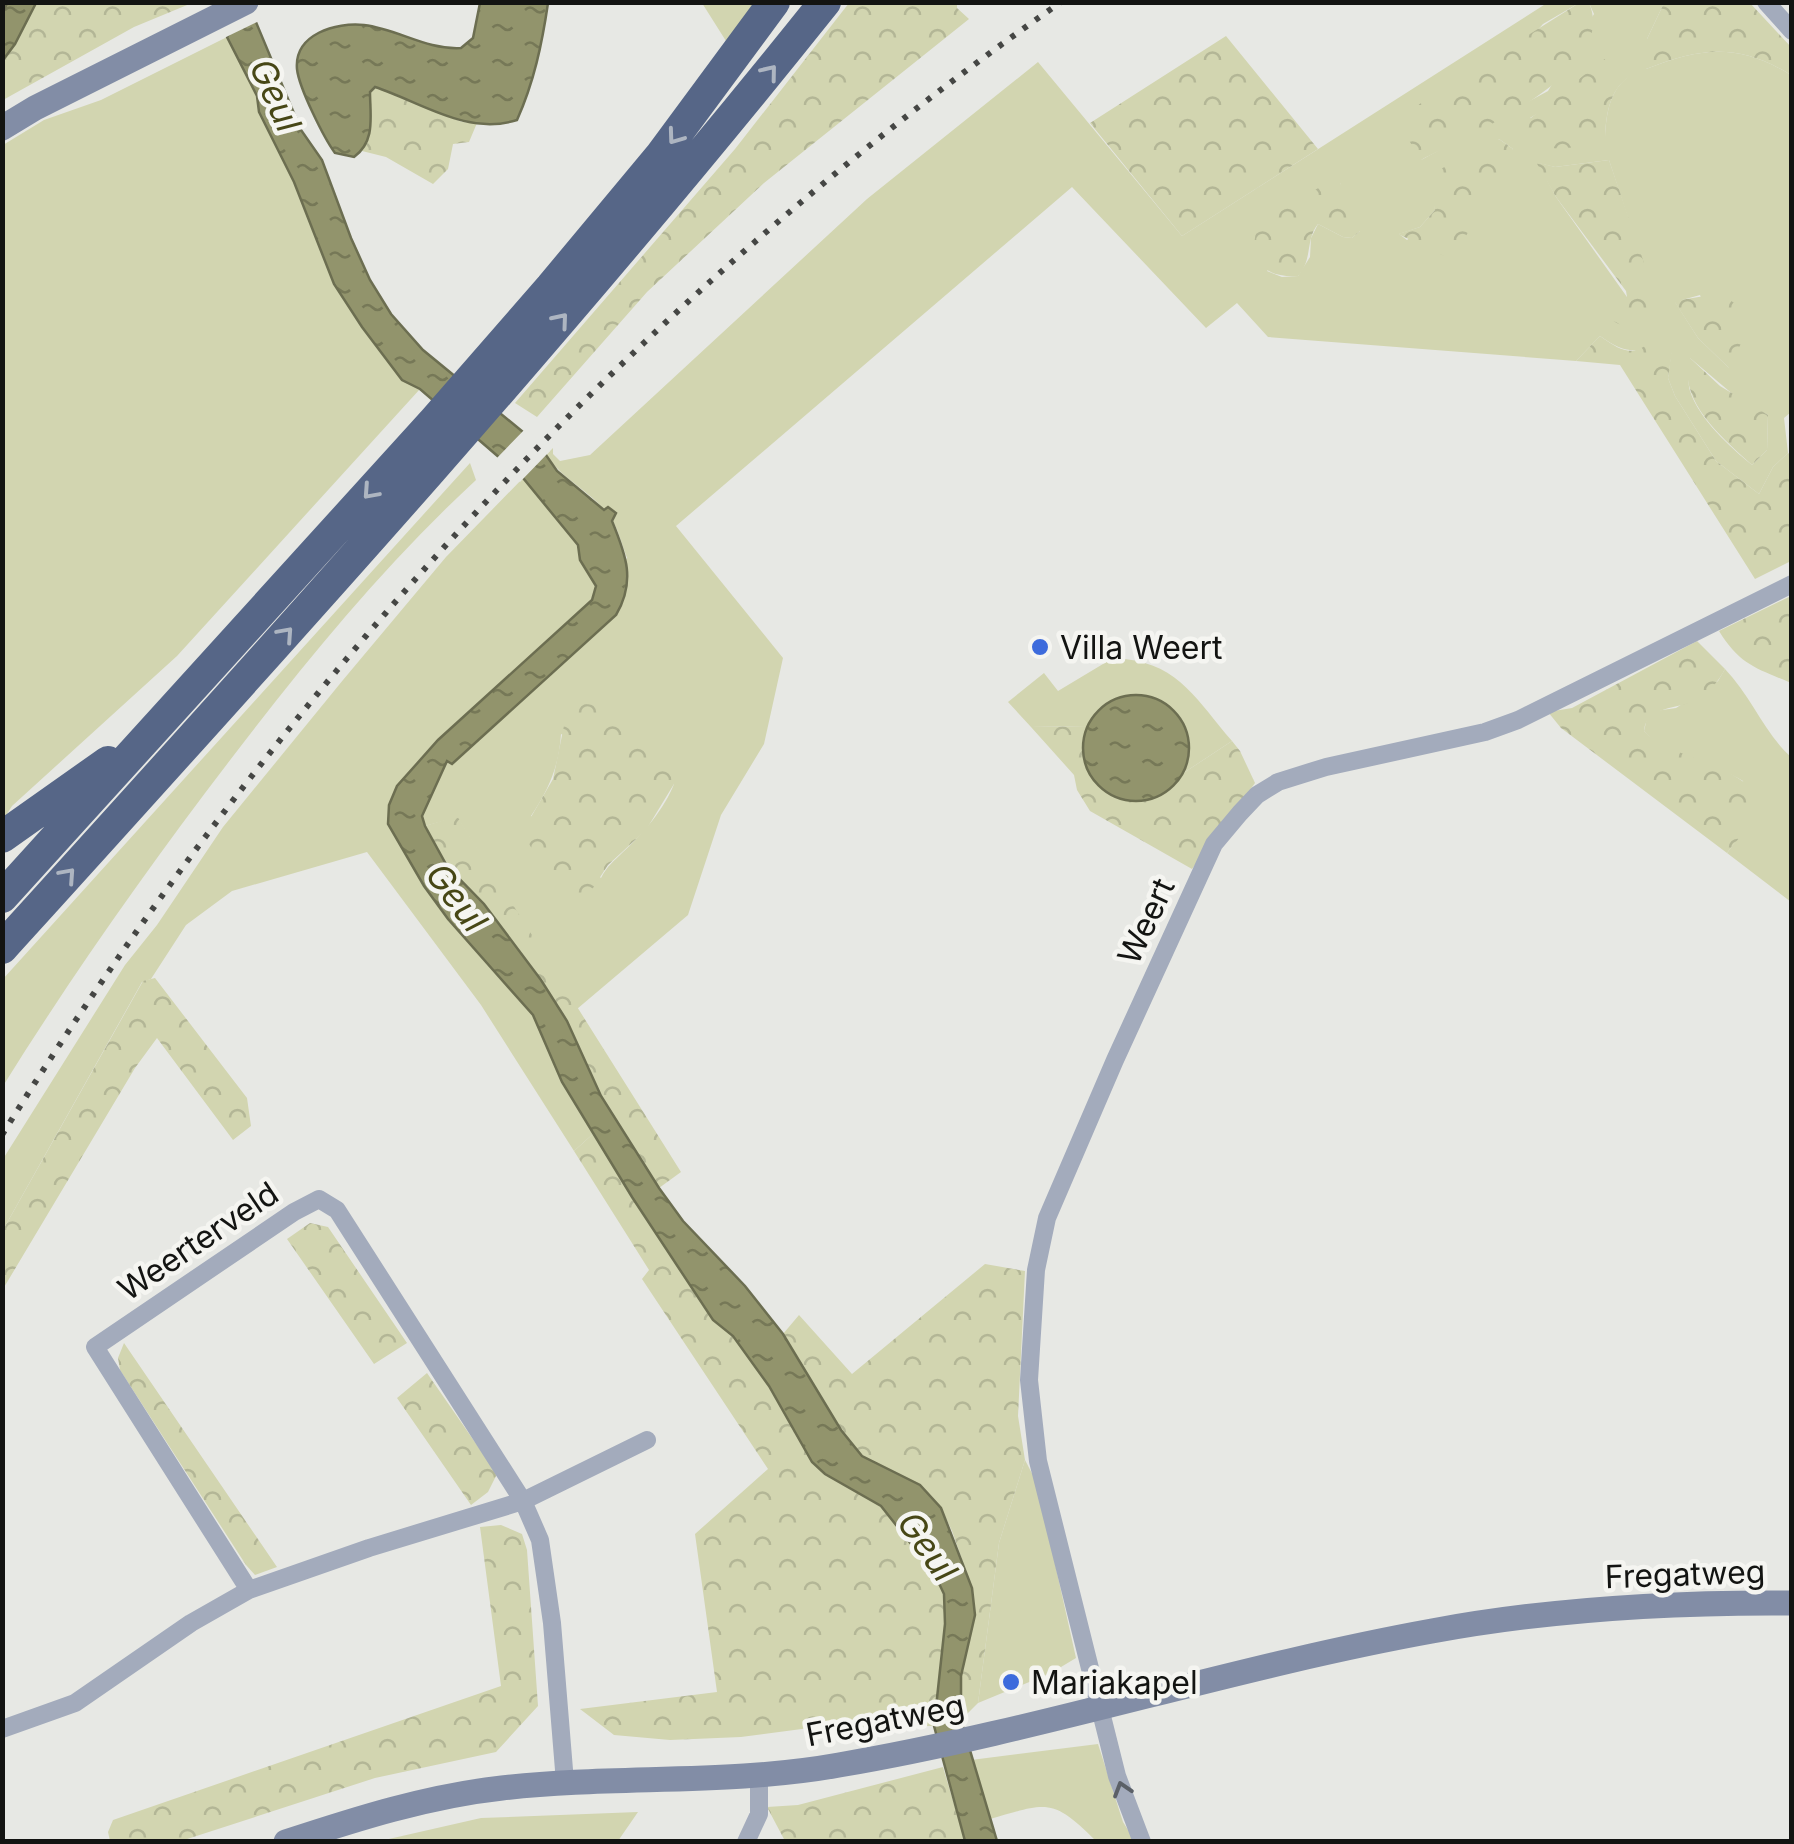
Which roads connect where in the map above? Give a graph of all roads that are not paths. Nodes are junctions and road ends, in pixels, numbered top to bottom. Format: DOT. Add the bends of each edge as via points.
graph roads {
  1 [pos="246,2"];
  2 [pos="774,2"];
  3 [pos="824,2"];
  4 [pos="1766,2"];
  5 [pos="1792,31"];
  6 [pos="2,128"];
  7 [pos="488,382"];
  8 [pos="448,429"];
  9 [pos="1792,584"];
  10 [pos="152,731"];
  11 [pos="2,837"];
  12 [pos="2,898"];
  13 [pos="2,948"];
  14 [pos="647,1440"];
  15 [pos="523,1501"];
  16 [pos="249,1590"];
  17 [pos="1792,1603"];
  18 [pos="1099,1706"];
  19 [pos="2,1729"];
  20 [pos="759,1775"];
  21 [pos="566,1782"];
  22 [pos="286,1842"];
  23 [pos="746,1842"];
  24 [pos="1142,1842"];
  1 -- 6 [label="street"];
  2 -- 7 [label="highway, one-way"];
  7 -- 3 [label="highway, one-way" via="726,126"];
  4 -- 5 [label="street"];
  7 -- 8 [label="highway"];
  8 -- 10 [label="highway, one-way"];
  13 -- 8 [label="highway, one-way"];
  9 -- 18 [label="street, Weert" via="1518,720 1278,782 1214,844 1047,1218 1036,1270 1032,1426"];
  10 -- 11 [label="highway"];
  10 -- 12 [label="highway"];
  14 -- 15 [label="street"];
  15 -- 16 [label="street"];
  15 -- 16 [label="street, Weerterveld" via="337,1210 319,1199 95,1347"];
  15 -- 21 [label="street, Weerterveld" via="540,1540"];
  16 -- 19 [label="street" via="75,1703"];
  17 -- 18 [label="street, Fregatweg" via="1612,1607 1451,1628"];
  18 -- 20 [label="street, Fregatweg" via="928,1748"];
  24 -- 18 [label="street, Weert, one-way"];
  20 -- 21 [label="street, Fregatweg"];
  20 -- 23 [label="street" via="759,1814"];
  21 -- 22 [label="street, Fregatweg" via="419,1803"];
}
